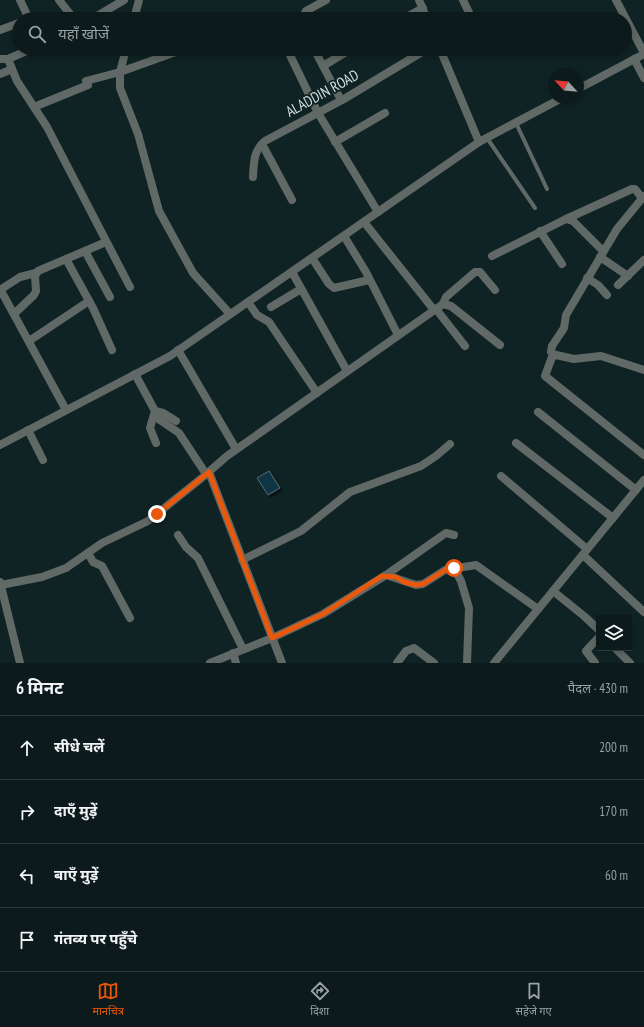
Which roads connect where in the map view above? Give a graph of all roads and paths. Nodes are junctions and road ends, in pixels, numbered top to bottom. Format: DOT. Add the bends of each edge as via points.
graph roads {
  1 [pos="20,0"];
  2 [pos="59,0"];
  3 [pos="124,0"];
  4 [pos="139,0"];
  5 [pos="326,0"];
  6 [pos="463,0"];
  7 [pos="616,0"];
  8 [pos="421,4"];
  9 [pos="26,12"];
  10 [pos="68,12"];
  11 [pos="104,12"];
  12 [pos="136,12"];
  13 [pos="305,12"];
  14 [pos="411,12"];
  15 [pos="469,12"];
  16 [pos="622,12"];
  17 [pos="12,26"];
  18 [pos="0,30"];
  19 [pos="632,31"];
  20 [pos="644,54"];
  21 [pos="124,56"];
  22 [pos="165,56"];
  23 [pos="290,56"];
  24 [pos="318,56"];
  25 [pos="340,56"];
  26 [pos="415,56"];
  27 [pos="443,56"];
  28 [pos="4,59"];
  29 [pos="634,59"];
  30 [pos="323,66"];
  31 [pos="12,69"];
  32 [pos="120,72"];
  33 [pos="0,74"];
  34 [pos="644,78"];
  35 [pos="584,86"];
  36 [pos="341,100"];
  37 [pos="551,104"];
  38 [pos="34,107"];
  39 [pos="318,113"];
  40 [pos="385,113"];
  41 [pos="516,123"];
  42 [pos="487,138"];
  43 [pos="336,142"];
  44 [pos="479,142"];
  45 [pos="262,144"];
  46 [pos="253,177"];
  47 [pos="547,189"];
  48 [pos="643,197"];
  49 [pos="292,200"];
  50 [pos="535,208"];
  51 [pos="378,212"];
  52 [pos="566,218"];
  53 [pos="364,222"];
  54 [pos="540,231"];
  55 [pos="344,236"];
  56 [pos="106,242"];
  57 [pos="85,251"];
  58 [pos="602,254"];
  59 [pos="492,256"];
  60 [pos="312,258"];
  61 [pos="66,259"];
  62 [pos="644,260"];
  63 [pos="562,264"];
  64 [pos="292,272"];
  65 [pos="36,273"];
  66 [pos="628,276"];
  67 [pos="587,278"];
  68 [pos="369,280"];
  69 [pos="618,285"];
  70 [pos="130,287"];
  71 [pos="301,289"];
  72 [pos="0,290"];
  73 [pos="495,290"];
  74 [pos="607,295"];
  75 [pos="110,297"];
  76 [pos="89,301"];
  77 [pos="248,302"];
  78 [pos="272,307"];
  79 [pos="438,308"];
  80 [pos="14,314"];
  81 [pos="230,314"];
  82 [pos="398,335"];
  83 [pos="29,341"];
  84 [pos="500,345"];
  85 [pos="465,346"];
  86 [pos="112,350"];
  87 [pos="178,350"];
  88 [pos="554,355"];
  89 [pos="644,370"];
  90 [pos="347,371"];
  91 [pos="135,374"];
  92 [pos="318,393"];
  93 [pos="66,410"];
  94 [pos="538,412"];
  95 [pos="155,414"];
  96 [pos="176,421"];
  97 [pos="28,430"];
  98 [pos="156,443"];
  99 [pos="516,443"];
  100 [pos="0,444"];
  101 [pos="450,444"];
  102 [pos="236,449"];
  103 [pos="644,455"];
  104 [pos="42,460"];
  105 [pos="208,473"];
  106 [pos="501,476"];
  107 [pos="644,480"];
  108 [pos="636,490"];
  109 [pos="613,518"];
  110 [pos="178,534"];
  111 [pos="454,535"];
  112 [pos="585,552"];
  113 [pos="88,553"];
  114 [pos="242,560"];
  115 [pos="458,568"];
  116 [pos="386,575"];
  117 [pos="1,583"];
  118 [pos="553,591"];
  119 [pos="538,609"];
  120 [pos="644,612"];
  121 [pos="130,618"];
  122 [pos="596,627"];
  123 [pos="272,638"];
  124 [pos="596,640"];
  125 [pos="243,649"];
  126 [pos="618,651"];
  127 [pos="233,653"];
  128 [pos="20,663"];
  129 [pos="210,663"];
  130 [pos="236,663"];
  131 [pos="282,663"];
  132 [pos="397,663"];
  133 [pos="434,663"];
  134 [pos="467,663"];
  135 [pos="494,663"];
  136 [pos="595,663"];
  137 [pos="630,663"];
  1 -- 9 [label="street"];
  2 -- 10 [label="street"];
  3 -- 11 [label="street"];
  4 -- 12 [label="street"];
  5 -- 13 [label="street"];
  6 -- 15 [label="street"];
  7 -- 16 [label="street"];
  8 -- 14 [label="street"];
  17 -- 18 [label="street"];
  19 -- 20 [label="street"];
  20 -- 29 [label="street"];
  21 -- 32 [label="street"];
  22 -- 32 [label="street"];
  23 -- 39 [label="street"];
  24 -- 30 [label="street"];
  25 -- 30 [label="street"];
  26 -- 36 [label="street, ALADDIN ROAD"];
  27 -- 44 [label="street"];
  28 -- 31 [label="street"];
  29 -- 34 [label="street"];
  29 -- 35 [label="street"];
  30 -- 36 [label="street"];
  31 -- 33 [label="street"];
  31 -- 38 [label="street"];
  32 -- 38 [label="street" via="87,83"];
  32 -- 81 [label="street" via="120,88 138,134 159,211 193,273"];
  36 -- 39 [label="street, ALADDIN ROAD"];
  37 -- 41 [label="street"];
  38 -- 56 [label="street" via="47,127"];
  39 -- 43 [label="street"];
  39 -- 45 [label="street, ALADDIN ROAD"];
  40 -- 43 [label="street"];
  41 -- 42 [label="street"];
  41 -- 47 [label="lane"];
  42 -- 44 [label="street"];
  42 -- 50 [label="lane"];
  43 -- 51 [label="street"];
  44 -- 51 [label="street"];
  45 -- 46 [label="street" via="254,158"];
  45 -- 49 [label="street"];
  48 -- 52 [label="street" via="632,189"];
  48 -- 58 [label="street" via="617,229"];
  51 -- 53 [label="street"];
  52 -- 54 [label="street"];
  52 -- 58 [label="street" via="573,221"];
  53 -- 55 [label="street"];
  53 -- 79 [label="street"];
  54 -- 59 [label="street"];
  54 -- 63 [label="street"];
  55 -- 60 [label="street"];
  55 -- 68 [label="street"];
  56 -- 57 [label="street"];
  56 -- 70 [label="street"];
  57 -- 61 [label="street"];
  57 -- 75 [label="street"];
  58 -- 66 [label="street"];
  58 -- 67 [label="street"];
  60 -- 64 [label="street"];
  60 -- 68 [label="street" via="334,288"];
  61 -- 65 [label="street"];
  61 -- 76 [label="street"];
  62 -- 66 [label="street"];
  64 -- 71 [label="street"];
  64 -- 77 [label="street"];
  65 -- 72 [label="street" via="20,277"];
  65 -- 80 [label="street" via="34,295"];
  66 -- 69 [label="street"];
  67 -- 74 [label="street"];
  67 -- 88 [label="street" via="566,315 562,332 552,346 551,352"];
  68 -- 82 [label="street"];
  71 -- 78 [label="street"];
  71 -- 90 [label="street"];
  72 -- 80 [label="street"];
  73 -- 79 [label="street" via="478,272 448,295"];
  76 -- 83 [label="street"];
  76 -- 86 [label="street"];
  77 -- 81 [label="street"];
  77 -- 92 [label="street" via="257,315 269,322"];
  79 -- 82 [label="street"];
  79 -- 84 [label="street" via="451,306"];
  79 -- 85 [label="street"];
  80 -- 83 [label="street"];
  81 -- 87 [label="street"];
  82 -- 90 [label="street"];
  83 -- 93 [label="street"];
  87 -- 91 [label="street"];
  87 -- 102 [label="street"];
  88 -- 89 [label="street" via="574,359 601,356"];
  88 -- 103 [label="street" via="547,377"];
  90 -- 92 [label="street"];
  91 -- 93 [label="street"];
  91 -- 95 [label="street"];
  92 -- 102 [label="street"];
  93 -- 97 [label="street"];
  94 -- 108 [label="street"];
  95 -- 96 [label="street" via="166,414"];
  95 -- 98 [label="street" via="150,428"];
  95 -- 105 [label="street" via="179,433"];
  97 -- 100 [label="street"];
  97 -- 104 [label="street"];
  99 -- 109 [label="street"];
  101 -- 114 [label="street" via="421,466 350,492 301,531"];
  102 -- 105 [label="street"];
  105 -- 113 [label="street" via="148,521 102,543"];
  105 -- 114 [label="street"];
  106 -- 112 [label="street"];
  107 -- 108 [label="street"];
  108 -- 109 [label="street"];
  109 -- 112 [label="street"];
  110 -- 125 [label="street" via="186,547 198,558"];
  111 -- 116 [label="street" via="446,533"];
  112 -- 118 [label="street"];
  112 -- 120 [label="street"];
  113 -- 117 [label="street" via="54,573"];
  113 -- 121 [label="street" via="93,562 102,566"];
  114 -- 123 [label="street"];
  115 -- 116 [label="street" via="445,570 423,584 416,585"];
  115 -- 119 [label="street" via="474,565 481,567"];
  115 -- 134 [label="street" via="469,608"];
  116 -- 123 [label="street" via="323,614"];
  117 -- 128 [label="street"];
  118 -- 119 [label="street"];
  118 -- 122 [label="street"];
  119 -- 135 [label="street"];
  123 -- 125 [label="street"];
  123 -- 131 [label="street"];
  124 -- 136 [label="street" via="586,650"];
  125 -- 127 [label="street"];
  126 -- 137 [label="street"];
  127 -- 129 [label="street"];
  127 -- 130 [label="street"];
  132 -- 133 [label="street" via="406,651 414,648"];
}
